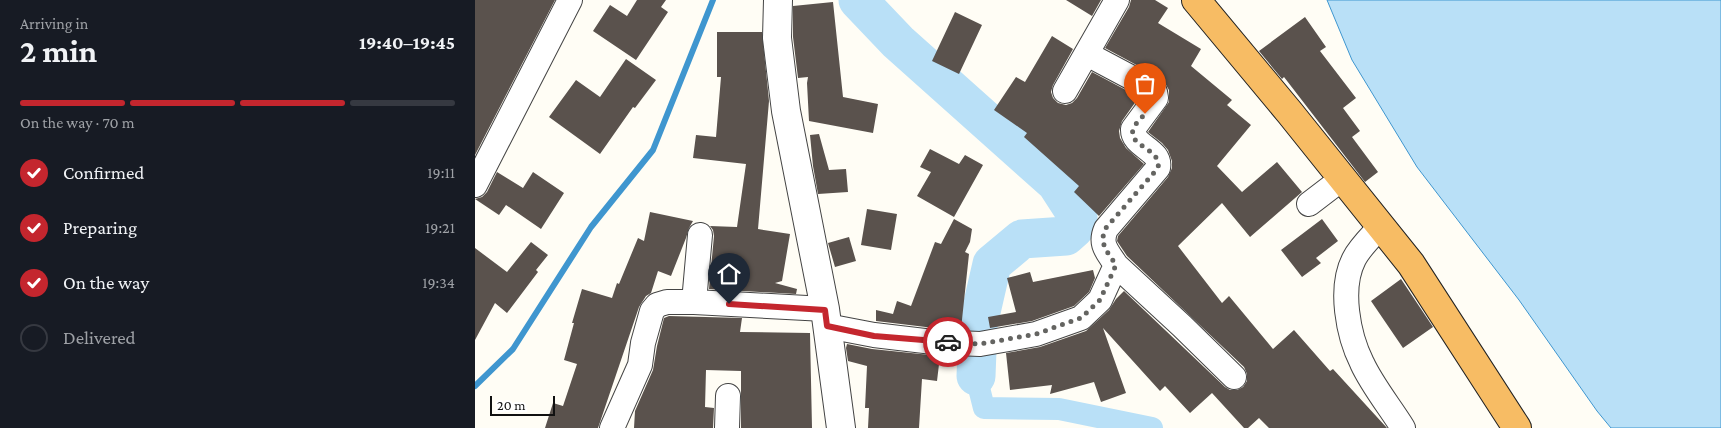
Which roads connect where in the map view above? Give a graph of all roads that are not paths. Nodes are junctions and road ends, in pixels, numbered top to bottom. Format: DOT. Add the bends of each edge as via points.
graph roads {
  1 [pos="570,0"];
  2 [pos="778,0"];
  3 [pos="1117,0"];
  4 [pos="1196,0"];
  5 [pos="1087,54"];
  6 [pos="1065,91"];
  7 [pos="1343,178"];
  8 [pos="475,185"];
  9 [pos="1309,204"];
  10 [pos="1381,226"];
  11 [pos="700,235"];
  12 [pos="1116,265"];
  13 [pos="694,302"];
  14 [pos="826,318"];
  15 [pos="1234,377"];
  16 [pos="727,396"];
  17 [pos="613,428"];
  18 [pos="727,428"];
  19 [pos="841,428"];
  20 [pos="1403,428"];
  21 [pos="1517,428"];
  1 -- 8 [label="street"];
  2 -- 14 [label="street" via="777,38 786,111"];
  3 -- 5 [label="street"];
  4 -- 7 [label="highway"];
  5 -- 6 [label="street"];
  5 -- 12 [label="street" via="1151,88 1156,98 1133,129 1133,135 1157,157 1158,168 1102,236 1102,243"];
  7 -- 9 [label="street"];
  7 -- 10 [label="highway"];
  10 -- 20 [label="street" via="1354,259 1346,288 1347,316 1362,364"];
  10 -- 21 [label="highway" via="1411,264"];
  11 -- 13 [label="street"];
  12 -- 14 [label="street" via="1100,300 1081,318 1036,334 980,344 933,342 874,336"];
  12 -- 15 [label="street"];
  13 -- 14 [label="street"];
  13 -- 17 [label="street" via="667,302 657,305 652,311 640,365"];
  14 -- 19 [label="street"];
  16 -- 18 [label="street"];
}
